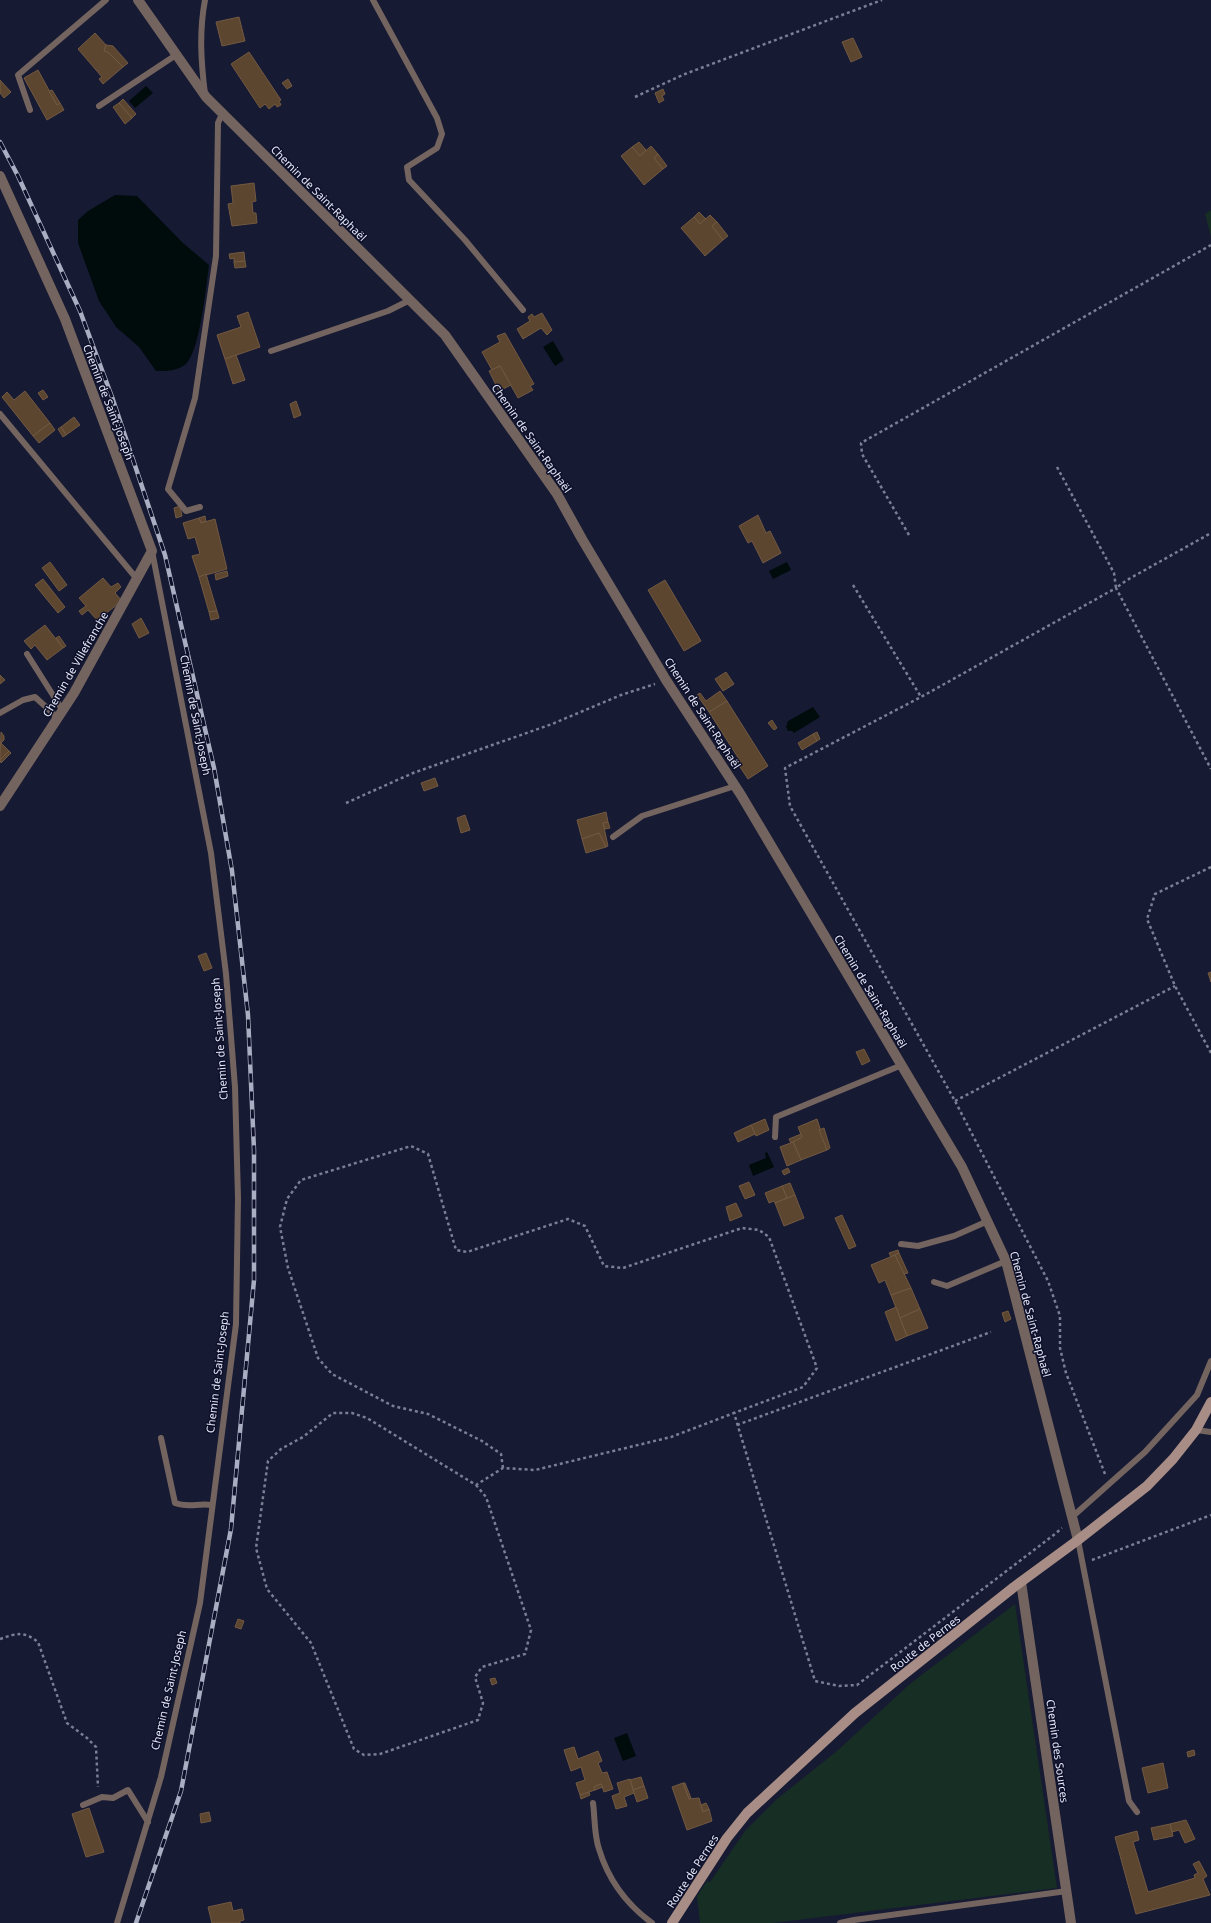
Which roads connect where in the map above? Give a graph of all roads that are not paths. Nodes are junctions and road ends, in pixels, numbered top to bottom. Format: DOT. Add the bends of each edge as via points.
graph roads {
  1 [pos="106,0"];
  2 [pos="138,0"];
  3 [pos="205,0"];
  4 [pos="373,0"];
  5 [pos="176,55"];
  6 [pos="206,97"];
  7 [pos="99,106"];
  8 [pos="30,110"];
  9 [pos="222,114"];
  10 [pos="0,176"];
  11 [pos="410,300"];
  12 [pos="523,310"];
  13 [pos="271,351"];
  14 [pos="0,414"];
  15 [pos="200,507"];
  16 [pos="152,551"];
  17 [pos="137,579"];
  18 [pos="27,654"];
  19 [pos="0,713"];
  20 [pos="60,715"];
  21 [pos="735,786"];
  22 [pos="0,806"];
  23 [pos="613,838"];
  24 [pos="902,1065"];
  25 [pos="775,1137"];
  26 [pos="988,1221"];
  27 [pos="901,1244"];
  28 [pos="1006,1261"];
  29 [pos="934,1282"];
  30 [pos="1211,1361"];
  31 [pos="1211,1402"];
  32 [pos="1196,1430"];
  33 [pos="1211,1432"];
  34 [pos="161,1438"];
  35 [pos="212,1505"];
  36 [pos="1072,1517"];
  37 [pos="1078,1540"];
  38 [pos="1021,1582"];
  39 [pos="593,1803"];
  40 [pos="83,1805"];
  41 [pos="1137,1812"];
  42 [pos="148,1822"];
  43 [pos="1067,1891"];
  44 [pos="117,1923"];
  45 [pos="652,1923"];
  46 [pos="672,1923"];
  47 [pos="840,1923"];
  48 [pos="1071,1923"];
  1 -- 8 [label="lane" via="18,75"];
  2 -- 5 [label="street, Chemin de Saint-Raphaël"];
  3 -- 6 [label="lane" via="201,22 201,57"];
  4 -- 12 [label="lane" via="437,118 442,134 437,148 407,167 409,180 466,240"];
  5 -- 6 [label="street, Chemin de Saint-Raphaël"];
  5 -- 7 [label="lane"];
  6 -- 9 [label="street, Chemin de Saint-Raphaël"];
  9 -- 11 [label="street, Chemin de Saint-Raphaël"];
  9 -- 15 [label="lane" via="218,123 216,256 194,398 168,489 186,511"];
  10 -- 16 [label="street, Chemin de Saint-Joseph" via="65,319"];
  11 -- 13 [label="lane"];
  11 -- 21 [label="street, Chemin de Saint-Raphaël" via="445,335 557,494 666,680"];
  14 -- 17 [label="lane"];
  16 -- 17 [label="street, Chemin de Villefranche"];
  16 -- 35 [label="lane, Chemin de Saint-Joseph" via="211,853 226,974 235,1087 238,1198 236,1324"];
  17 -- 20 [label="street, Chemin de Villefranche"];
  18 -- 20 [label="lane"];
  19 -- 20 [label="lane" via="23,700 35,698"];
  20 -- 22 [label="street, Chemin de Villefranche"];
  21 -- 23 [label="lane" via="642,816"];
  21 -- 24 [label="street, Chemin de Saint-Raphaël"];
  24 -- 25 [label="lane" via="776,1117"];
  24 -- 26 [label="street, Chemin de Saint-Raphaël" via="962,1167"];
  26 -- 27 [label="lane" via="954,1236 918,1246"];
  26 -- 28 [label="street, Chemin de Saint-Raphaël"];
  28 -- 29 [label="lane" via="948,1286"];
  28 -- 36 [label="street, Chemin de Saint-Raphaël"];
  30 -- 36 [label="lane" via="1197,1395 1145,1452"];
  31 -- 32 [label="street, Route de Pernes"];
  32 -- 33 [label="lane"];
  32 -- 37 [label="street, Route de Pernes" via="1147,1486"];
  34 -- 35 [label="lane" via="175,1503 184,1506"];
  35 -- 42 [label="lane, Chemin de Saint-Joseph" via="200,1603 161,1777"];
  36 -- 37 [label="street, Chemin de Saint-Raphaël"];
  37 -- 38 [label="street, Route de Pernes"];
  37 -- 41 [label="lane" via="1129,1801"];
  38 -- 43 [label="street, Chemin des Sources"];
  38 -- 46 [label="street, Route de Pernes" via="855,1713 748,1813 727,1838"];
  39 -- 45 [label="lane" via="598,1848 618,1891"];
  40 -- 42 [label="lane" via="102,1797 113,1798 128,1790"];
  42 -- 44 [label="lane, Chemin de Saint-Joseph"];
  43 -- 47 [label="lane"];
  43 -- 48 [label="street, Chemin des Sources"];
}
